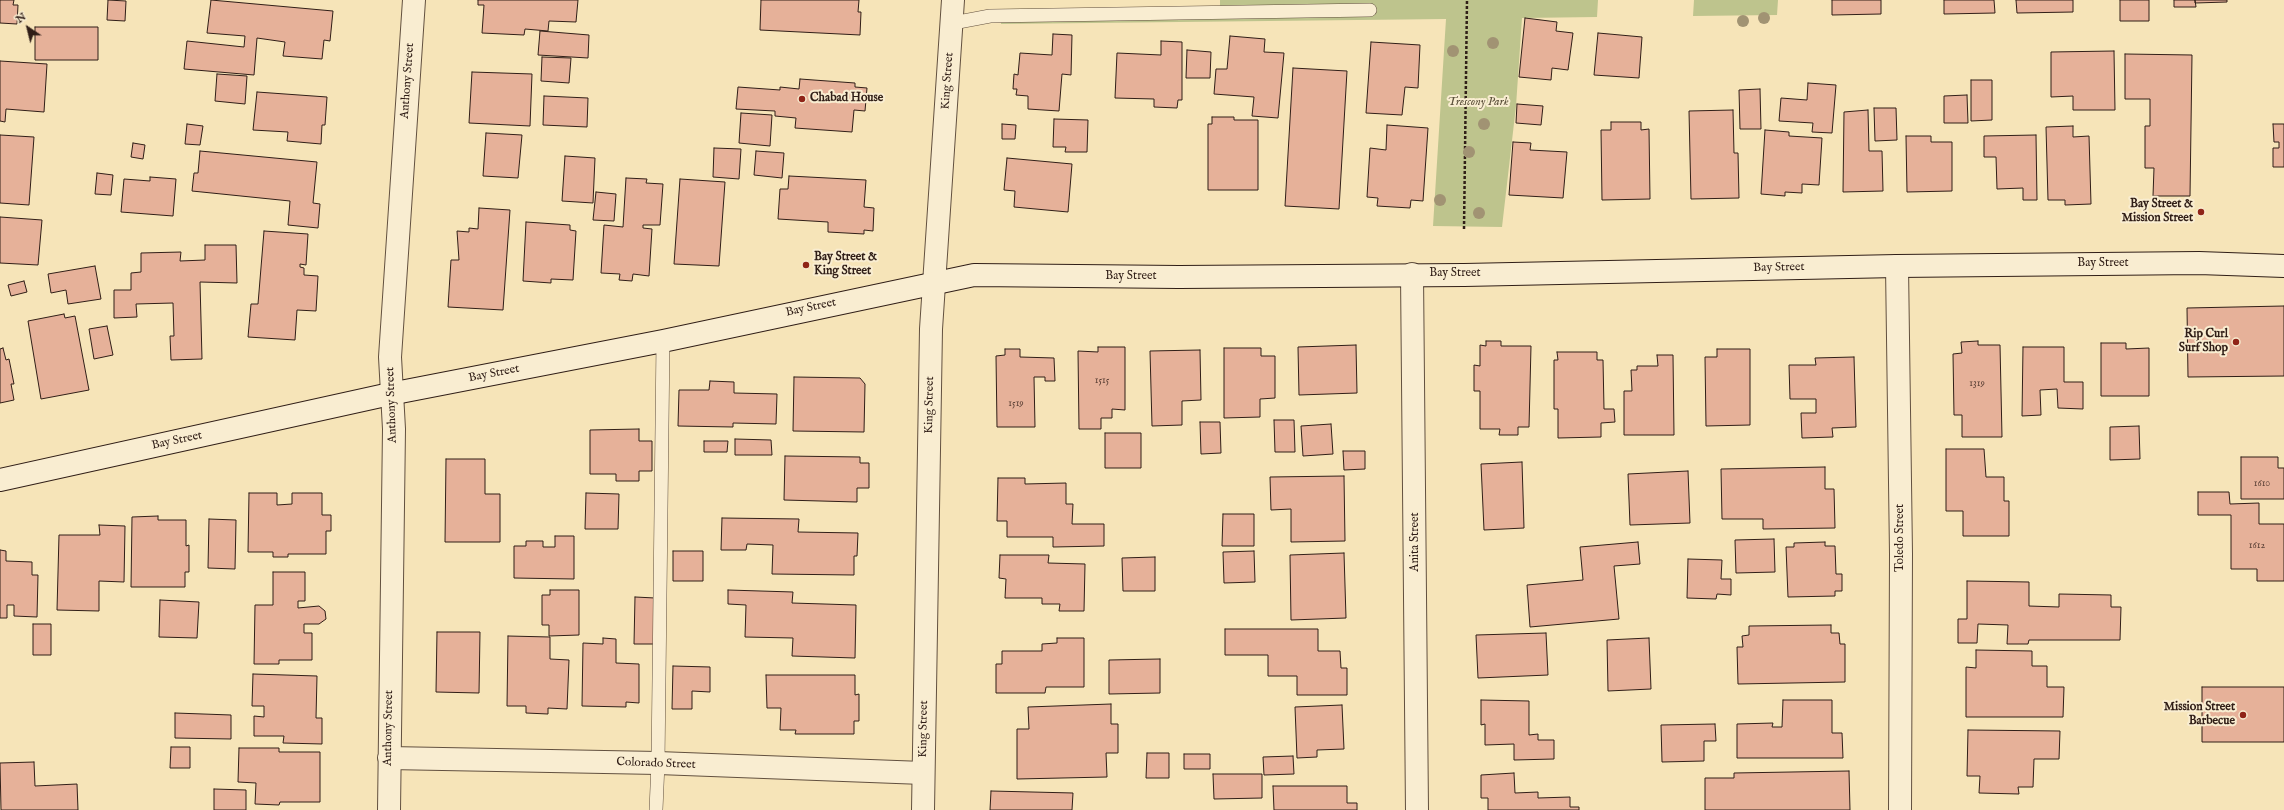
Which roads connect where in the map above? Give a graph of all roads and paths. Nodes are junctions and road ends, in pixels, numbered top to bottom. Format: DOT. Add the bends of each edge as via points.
graph roads {
  1 [pos="414,0"];
  2 [pos="953,0"];
  3 [pos="1467,0"];
  4 [pos="1370,10"];
  5 [pos="953,24"];
  6 [pos="1464,230"];
  7 [pos="1897,266"];
  8 [pos="2284,266"];
  9 [pos="1412,274"];
  10 [pos="935,282"];
  11 [pos="663,341"];
  12 [pos="390,394"];
  13 [pos="0,480"];
  14 [pos="388,758"];
  15 [pos="658,764"];
  16 [pos="923,773"];
  17 [pos="389,810"];
  18 [pos="656,810"];
  19 [pos="923,810"];
  20 [pos="1417,810"];
  21 [pos="1900,810"];
  1 -- 12 [label="street, Anthony Street" via="390,357"];
  2 -- 5 [label="street, King Street"];
  3 -- 6 [label="path"];
  4 -- 5 [label="lane" via="990,16"];
  5 -- 10 [label="street, King Street"];
  7 -- 8 [label="street, Bay Street" via="2202,263"];
  7 -- 9 [label="street, Bay Street"];
  7 -- 21 [label="street, Toledo Street" via="1901,554"];
  9 -- 10 [label="street, Bay Street" via="1148,278 974,275"];
  9 -- 20 [label="street, Anita Street"];
  10 -- 11 [label="street, Bay Street"];
  10 -- 16 [label="street, King Street" via="931,337"];
  11 -- 12 [label="street, Bay Street"];
  11 -- 15 [label="lane"];
  12 -- 13 [label="street, Bay Street"];
  12 -- 14 [label="street, Anthony Street" via="394,435"];
  14 -- 15 [label="street, Colorado Street"];
  14 -- 17 [label="street, Anthony Street"];
  15 -- 16 [label="street, Colorado Street"];
  15 -- 18 [label="lane"];
  16 -- 19 [label="street, King Street"];
}
